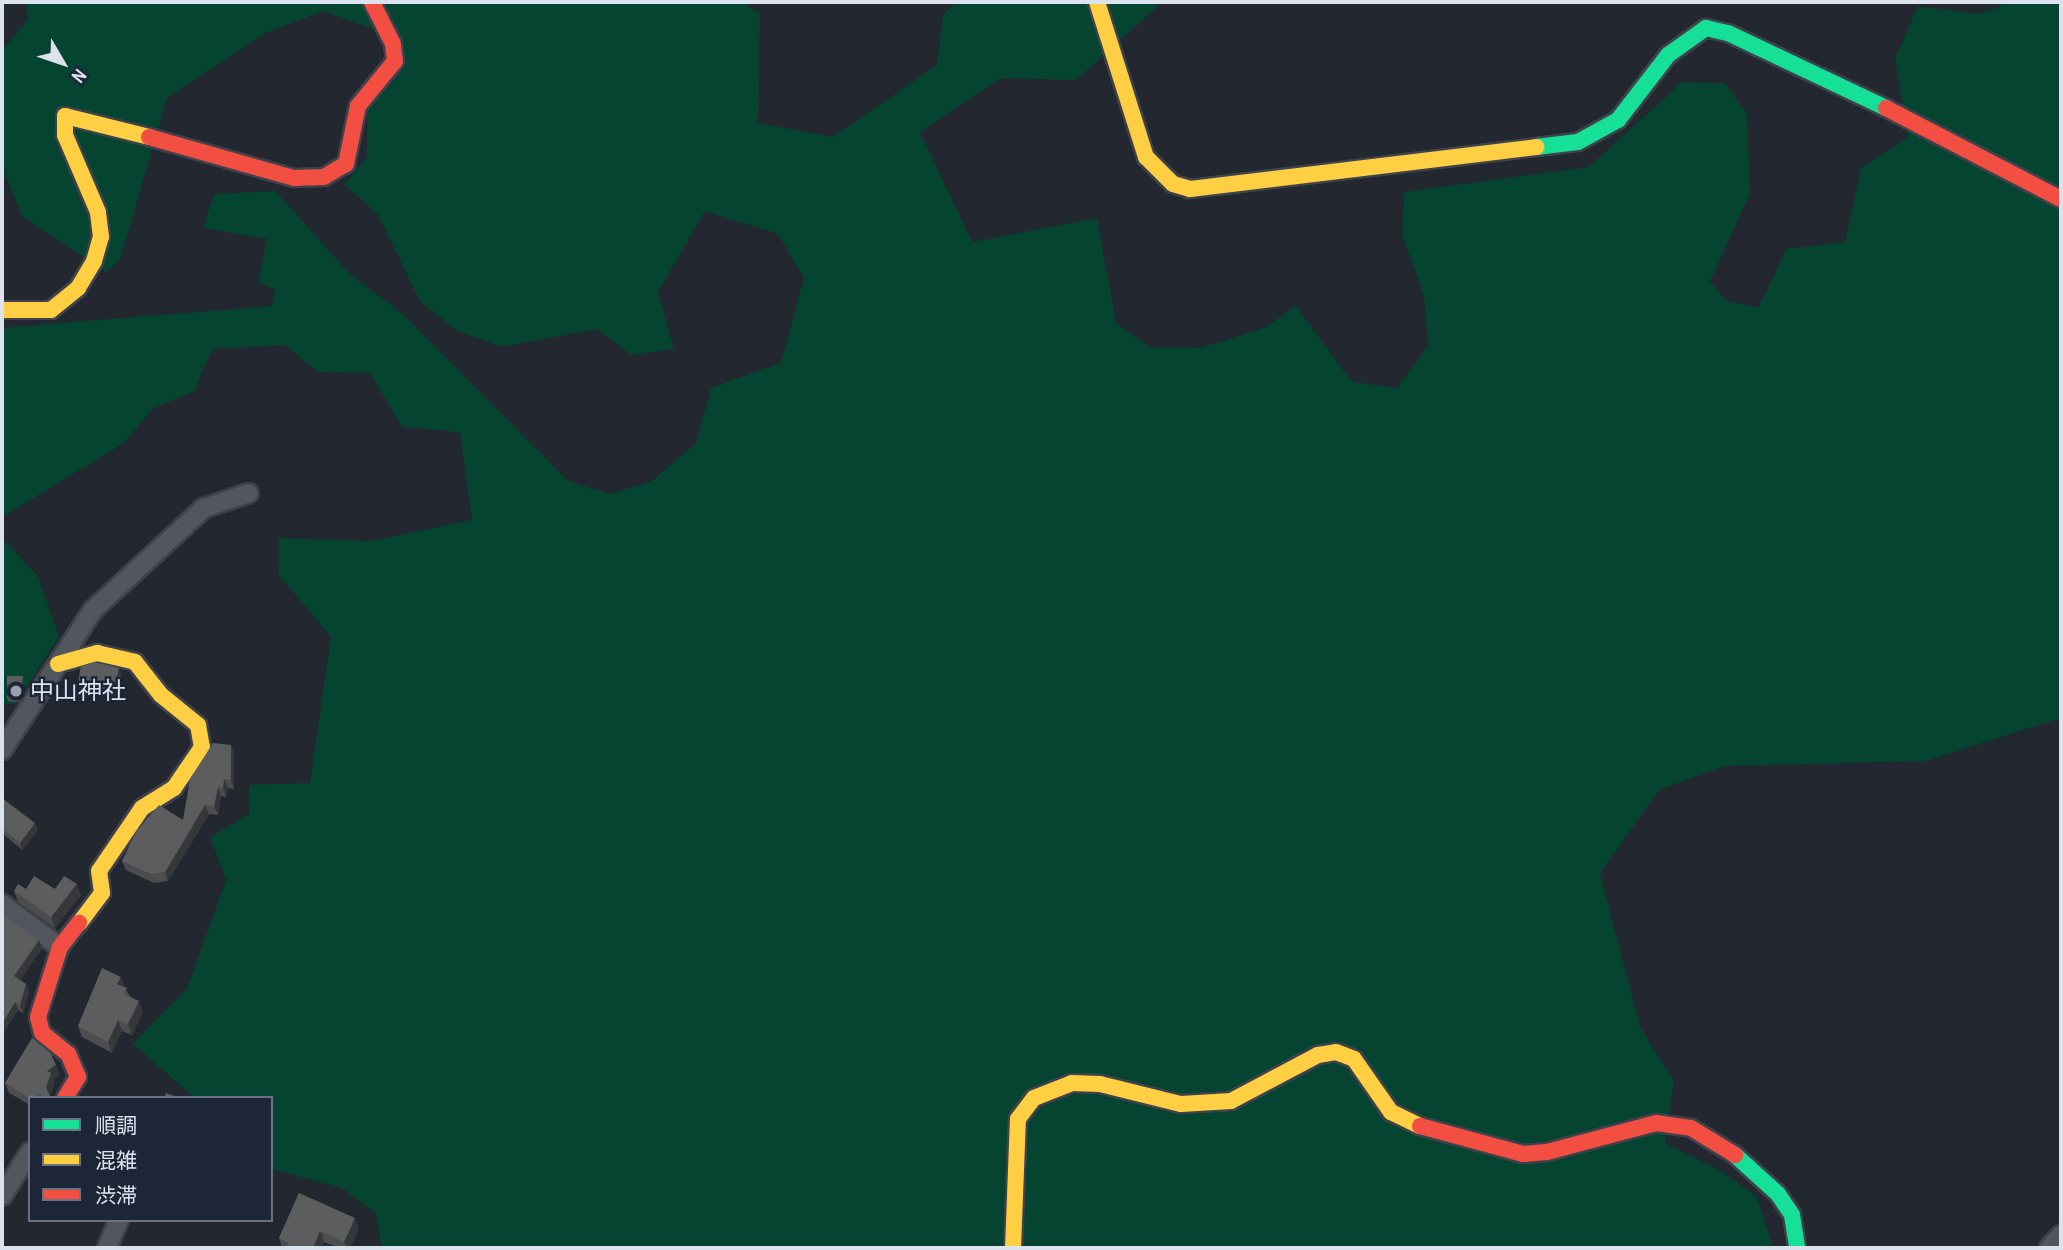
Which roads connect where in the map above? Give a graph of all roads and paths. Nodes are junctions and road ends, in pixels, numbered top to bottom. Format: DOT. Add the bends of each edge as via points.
graph roads {
  1 [pos="372,2"];
  2 [pos="1097,2"];
  3 [pos="2061,199"];
  4 [pos="2,310"];
  5 [pos="248,493"];
  6 [pos="58,664"];
  7 [pos="2,750"];
  8 [pos="2,904"];
  9 [pos="60,947"];
  10 [pos="71,1096"];
  11 [pos="28,1156"];
  12 [pos="2,1196"];
  13 [pos="118,1222"];
  14 [pos="2061,1235"];
  15 [pos="107,1248"];
  16 [pos="1013,1248"];
  17 [pos="1797,1248"];
  18 [pos="2049,1248"];
  1 -- 4 [label="street" via="393,44 395,61 358,106 346,164 324,177 293,178 71,114 65,116 65,135 98,212 101,237 94,261 78,288 51,310"];
  2 -- 3 [label="street" via="1146,157 1173,184 1190,189 1578,142 1618,120 1668,55 1706,28 1728,33 1850,89"];
  5 -- 6 [label="street" via="204,508 135,569 93,610"];
  6 -- 7 [label="street"];
  6 -- 9 [label="street" via="97,653 135,662 161,695 198,725 202,747 174,788 142,808 99,871 102,893"];
  8 -- 9 [label="street"];
  9 -- 10 [label="street" via="38,1017 42,1033 68,1054 78,1077"];
  11 -- 12 [label="street"];
  13 -- 15 [label="street"];
  14 -- 18 [label="street"];
  16 -- 17 [label="street" via="1014,1140 1018,1119 1034,1098 1072,1083 1100,1084 1181,1104 1231,1101 1318,1055 1336,1052 1354,1059 1391,1112 1408,1123 1523,1154 1547,1152 1656,1123 1691,1128 1724,1145 1778,1194 1792,1216"];
}
